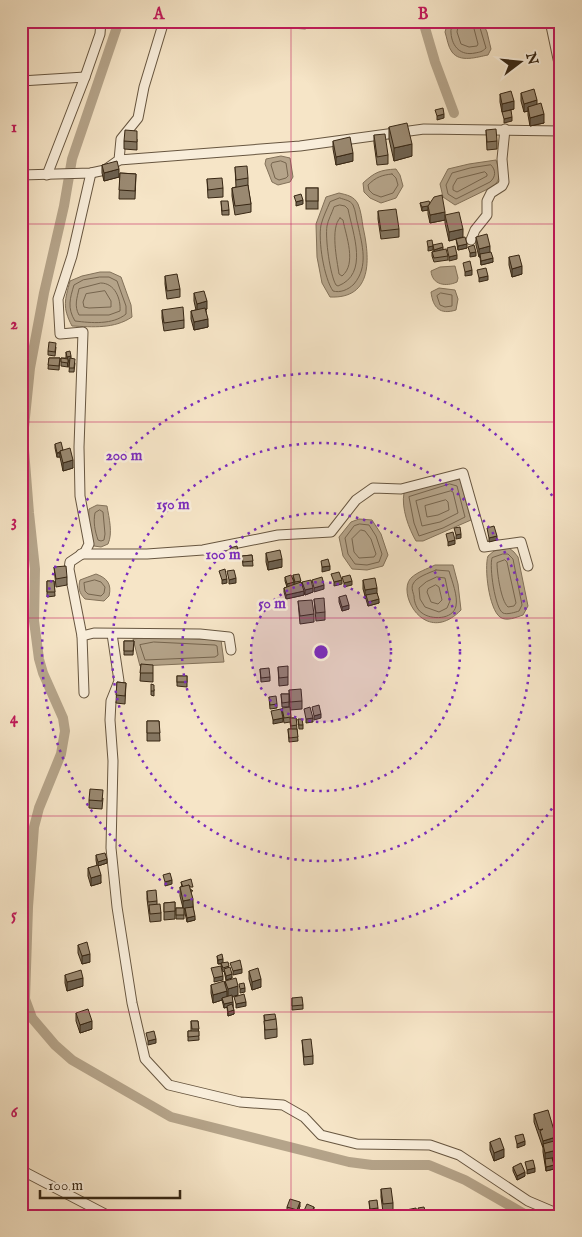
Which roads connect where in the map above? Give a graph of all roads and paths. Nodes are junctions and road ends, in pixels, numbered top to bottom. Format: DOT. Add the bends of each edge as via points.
graph roads {
  1 [pos="101,21"];
  2 [pos="164,21"];
  3 [pos="550,21"];
  4 [pos="561,73"];
  5 [pos="86,77"];
  6 [pos="21,81"];
  7 [pos="505,130"];
  8 [pos="561,131"];
  9 [pos="119,160"];
  10 [pos="91,173"];
  11 [pos="21,175"];
  12 [pos="47,175"];
  13 [pos="471,240"];
  14 [pos="80,554"];
  15 [pos="528,566"];
  16 [pos="112,634"];
  17 [pos="82,636"];
  18 [pos="231,650"];
  19 [pos="84,692"];
  20 [pos="21,1170"];
  21 [pos="109,1216"];
  22 [pos="561,1216"];
  1 -- 5 [label="street"];
  2 -- 9 [label="street" via="138,118 121,139"];
  3 -- 4 [label="street"];
  5 -- 6 [label="street"];
  5 -- 12 [label="street"];
  7 -- 8 [label="street"];
  7 -- 9 [label="street" via="424,129 300,146"];
  7 -- 13 [label="street" via="504,182 491,193 487,215"];
  9 -- 10 [label="street" via="105,170"];
  10 -- 12 [label="street"];
  10 -- 14 [label="street" via="72,256 58,299 60,334 83,332 80,496 89,544"];
  11 -- 12 [label="street"];
  14 -- 15 [label="street" via="203,550 278,535 331,532 356,500 374,488 401,489 463,473 484,547 521,542"];
  14 -- 17 [label="street" via="70,562 69,569"];
  16 -- 17 [label="street"];
  16 -- 18 [label="street" via="200,634 229,638"];
  16 -- 22 [label="street" via="119,681 111,701 110,720 112,848 117,907 144,1059 170,1085 240,1102 283,1106 304,1117 321,1134 357,1144 430,1146 459,1155 528,1201"];
  17 -- 19 [label="street"];
  20 -- 21 [label="street"];
}
